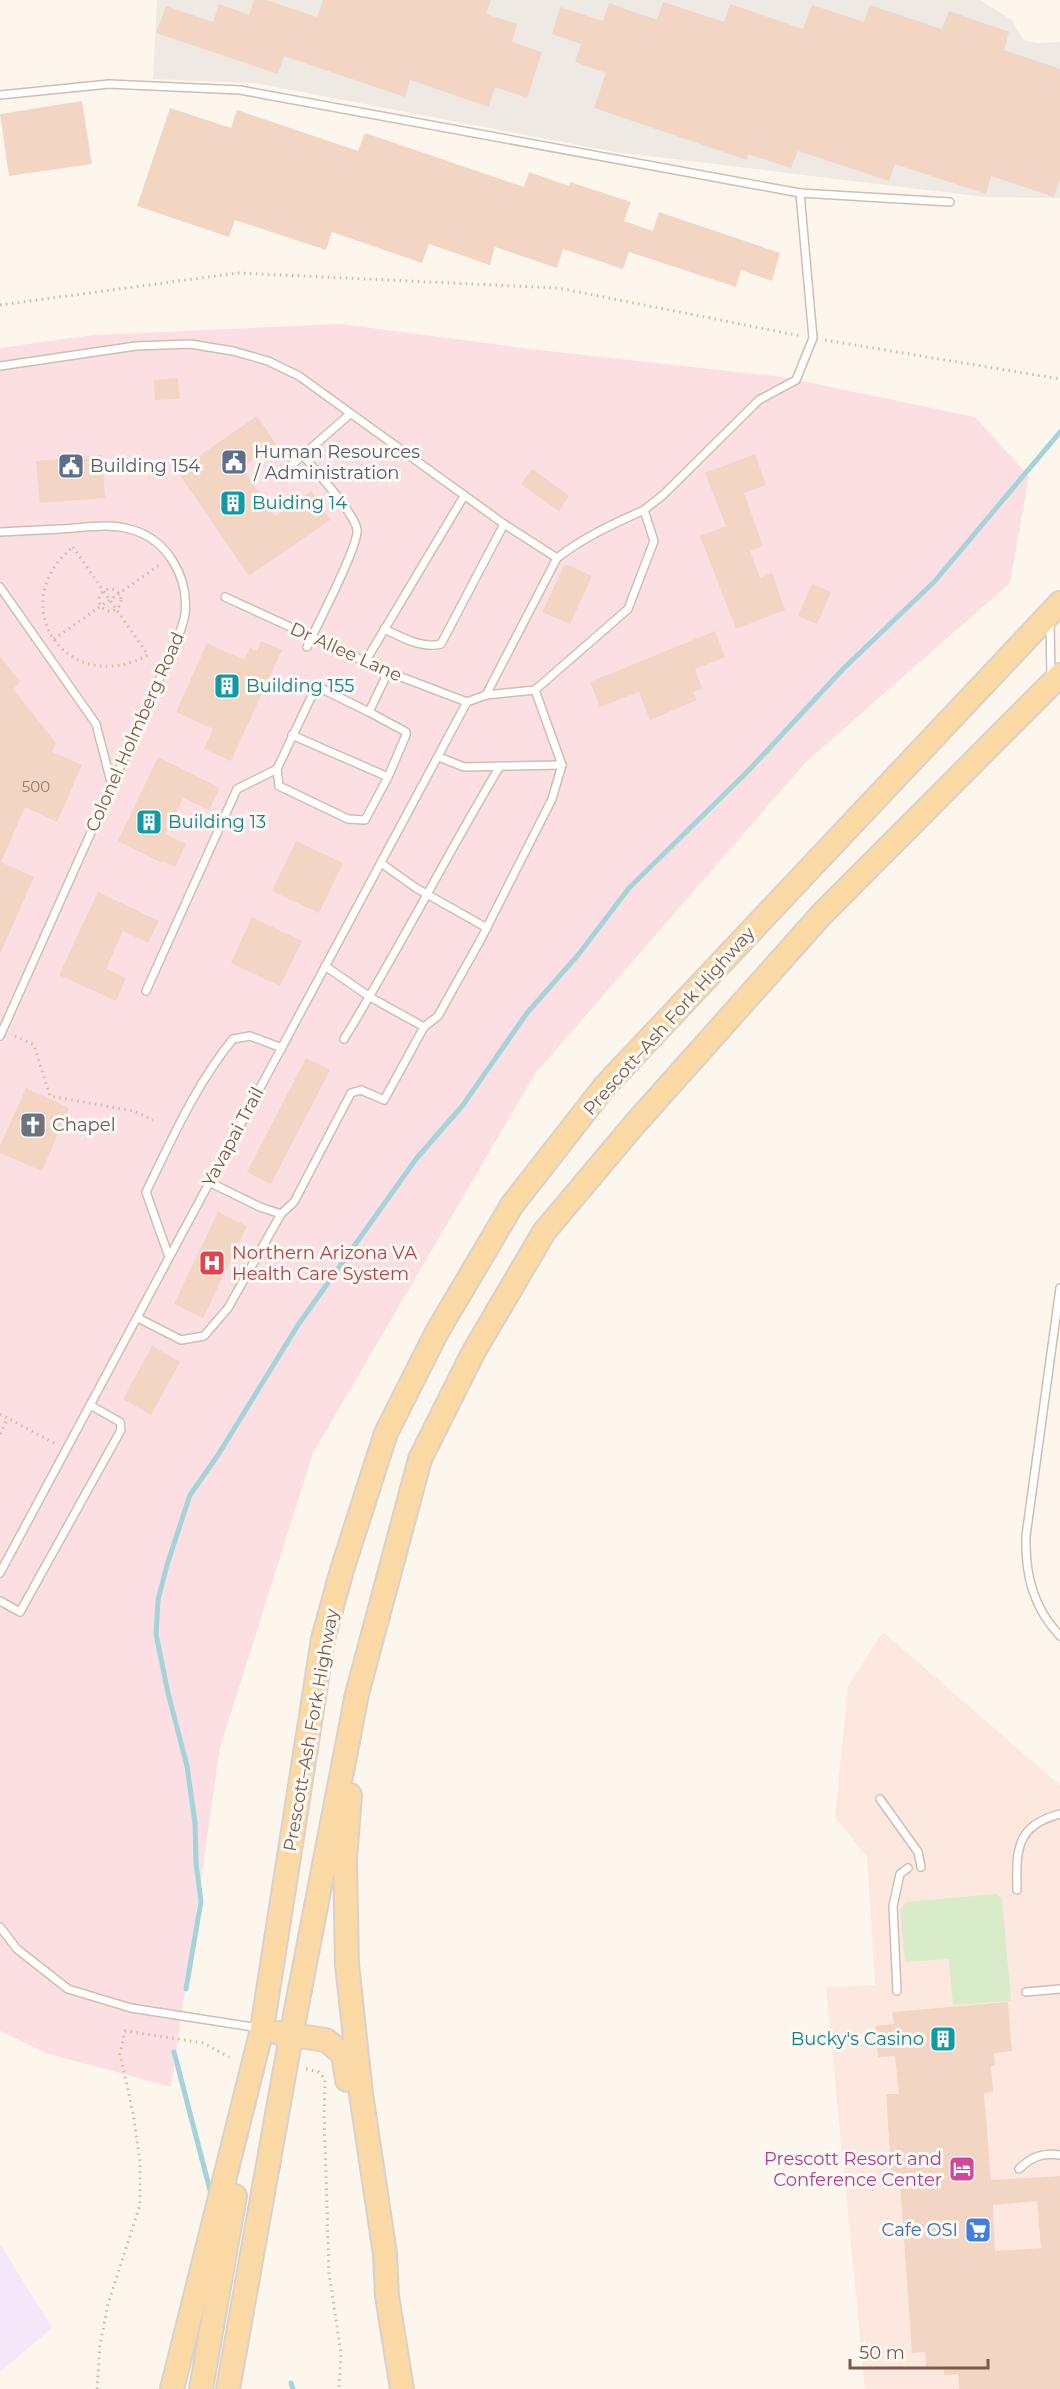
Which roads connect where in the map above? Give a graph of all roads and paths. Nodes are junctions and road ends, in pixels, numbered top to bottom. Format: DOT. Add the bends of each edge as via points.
graph roads {
  1 [pos="0,95"];
  2 [pos="800,193"];
  3 [pos="950,202"];
  4 [pos="0,305"];
  5 [pos="813,339"];
  6 [pos="0,366"];
  7 [pos="1060,379"];
  8 [pos="350,414"];
  9 [pos="303,455"];
  10 [pos="287,469"];
  11 [pos="464,496"];
  12 [pos="644,510"];
  13 [pos="504,524"];
  14 [pos="0,532"];
  15 [pos="557,558"];
  16 [pos="162,563"];
  17 [pos="0,587"];
  18 [pos="104,591"];
  19 [pos="119,594"];
  20 [pos="225,597"];
  21 [pos="110,600"];
  22 [pos="101,606"];
  23 [pos="1055,608"];
  24 [pos="116,609"];
  25 [pos="384,629"];
  26 [pos="311,638"];
  27 [pos="54,639"];
  28 [pos="307,647"];
  29 [pos="365,662"];
  30 [pos="388,672"];
  31 [pos="1056,683"];
  32 [pos="535,690"];
  33 [pos="486,695"];
  34 [pos="467,702"];
  35 [pos="369,712"];
  36 [pos="292,735"];
  37 [pos="439,757"];
  38 [pos="562,765"];
  39 [pos="500,766"];
  40 [pos="277,769"];
  41 [pos="388,777"];
  42 [pos="112,786"];
  43 [pos="381,863"];
  44 [pos="428,895"];
  45 [pos="487,928"];
  46 [pos="325,966"];
  47 [pos="146,991"];
  48 [pos="369,997"];
  49 [pos="424,1027"];
  50 [pos="0,1036"];
  51 [pos="15,1036"];
  52 [pos="344,1039"];
  53 [pos="282,1048"];
  54 [pos="153,1120"];
  55 [pos="209,1182"];
  56 [pos="281,1214"];
  57 [pos="170,1257"];
  58 [pos="1060,1288"];
  59 [pos="138,1318"];
  60 [pos="90,1405"];
  61 [pos="0,1414"];
  62 [pos="8,1418"];
  63 [pos="0,1434"];
  64 [pos="56,1444"];
  65 [pos="0,1573"];
  66 [pos="0,1601"];
  67 [pos="1060,1636"];
  68 [pos="357,1694"];
  69 [pos="880,1800"];
  70 [pos="1060,1814"];
  71 [pos="921,1867"];
  72 [pos="908,1868"];
  73 [pos="1017,1890"];
  74 [pos="0,1927"];
  75 [pos="1060,1989"];
  76 [pos="897,1991"];
  77 [pos="1026,1992"];
  78 [pos="262,2029"];
  79 [pos="291,2036"];
  80 [pos="229,2057"];
  81 [pos="306,2069"];
  82 [pos="1060,2155"];
  83 [pos="1019,2169"];
  84 [pos="387,2296"];
  85 [pos="97,2389"];
  86 [pos="172,2389"];
  87 [pos="201,2389"];
  88 [pos="228,2389"];
  89 [pos="339,2389"];
  90 [pos="402,2389"];
  1 -- 2 [label="lane" via="109,84 240,90"];
  2 -- 3 [label="lane"];
  2 -- 5 [label="lane"];
  4 -- 5 [label="path" via="238,273 558,288"];
  5 -- 7 [label="path"];
  5 -- 12 [label="lane" via="796,380 759,400"];
  6 -- 8 [label="lane" via="136,346 190,344 268,361 299,376"];
  8 -- 9 [label="lane"];
  8 -- 11 [label="lane"];
  9 -- 10 [label="lane"];
  9 -- 26 [label="lane" via="349,513 357,530 353,548"];
  11 -- 13 [label="lane"];
  11 -- 25 [label="lane"];
  12 -- 15 [label="lane" via="602,529"];
  12 -- 32 [label="lane" via="654,541 628,609"];
  13 -- 15 [label="lane"];
  13 -- 25 [label="lane" via="441,644 417,643"];
  14 -- 42 [label="lane, Colonel Holmberg Road" via="106,526 131,529 153,540 180,572 185,589 185,615"];
  15 -- 33 [label="lane"];
  16 -- 19 [label="path"];
  17 -- 42 [label="lane" via="96,724"];
  18 -- 19 [label="path"];
  18 -- 21 [label="path"];
  18 -- 22 [label="path" via="99,596"];
  18 -- 27 [label="path" via="73,547 59,558 46,581 42,606"];
  19 -- 21 [label="path"];
  19 -- 24 [label="path" via="121,600"];
  20 -- 26 [label="lane, Dr Allee Lane"];
  21 -- 22 [label="path"];
  21 -- 24 [label="path"];
  22 -- 24 [label="path"];
  22 -- 27 [label="path"];
  23 -- 31 [label="lane"];
  23 -- 78 [label="main road, Prescott–Ash Fork Highway" via="605,1086 512,1205 437,1332 386,1433 323,1639"];
  24 -- 27 [label="path" via="148,655 133,663 98,667 81,662"];
  25 -- 29 [label="lane"];
  26 -- 28 [label="lane"];
  26 -- 29 [label="lane, Dr Allee Lane"];
  29 -- 30 [label="lane, Dr Allee Lane"];
  30 -- 34 [label="lane, Dr Allee Lane"];
  30 -- 35 [label="lane"];
  31 -- 68 [label="main road, Prescott–Ash Fork Highway" via="822,914 544,1232 473,1353 420,1459"];
  32 -- 33 [label="lane"];
  32 -- 38 [label="lane"];
  33 -- 34 [label="lane"];
  34 -- 37 [label="lane, Yavapai Trail"];
  35 -- 36 [label="lane" via="315,689"];
  35 -- 41 [label="lane" via="406,732"];
  36 -- 40 [label="lane"];
  36 -- 41 [label="lane"];
  37 -- 39 [label="lane" via="464,767"];
  37 -- 43 [label="lane, Yavapai Trail"];
  38 -- 39 [label="lane"];
  38 -- 45 [label="lane" via="552,799"];
  39 -- 44 [label="lane"];
  40 -- 41 [label="lane" via="279,786 348,819 365,820"];
  40 -- 47 [label="lane" via="237,789"];
  42 -- 50 [label="lane, Colonel Holmberg Road"];
  43 -- 44 [label="lane"];
  43 -- 46 [label="lane, Yavapai Trail"];
  44 -- 45 [label="lane"];
  44 -- 48 [label="lane"];
  45 -- 49 [label="lane" via="438,1016"];
  46 -- 48 [label="lane"];
  46 -- 53 [label="lane, Yavapai Trail"];
  48 -- 49 [label="lane"];
  48 -- 52 [label="lane"];
  49 -- 56 [label="lane" via="384,1100 361,1090 351,1093 294,1202"];
  51 -- 54 [label="path" via="34,1045 50,1096 134,1111"];
  53 -- 55 [label="lane, Yavapai Trail"];
  53 -- 57 [label="lane" via="250,1036 233,1039 216,1059 179,1124 146,1192"];
  55 -- 56 [label="lane"];
  55 -- 57 [label="lane, Yavapai Trail"];
  56 -- 59 [label="lane" via="228,1308 204,1336 181,1341"];
  57 -- 59 [label="lane, Yavapai Trail"];
  58 -- 67 [label="lane" via="1025,1556 1028,1578 1041,1613"];
  59 -- 60 [label="lane, Yavapai Trail"];
  60 -- 65 [label="lane, Yavapai Trail"];
  60 -- 66 [label="lane" via="120,1422 121,1430 20,1612"];
  61 -- 62 [label="path"];
  62 -- 63 [label="path"];
  62 -- 64 [label="path"];
  68 -- 79 [label="main road, Prescott–Ash Fork Highway"];
  68 -- 84 [label="main road" via="345,1860 347,1964 361,2094 385,2254"];
  69 -- 71 [label="lane" via="918,1852"];
  70 -- 73 [label="lane" via="1037,1822 1025,1834 1017,1852"];
  72 -- 76 [label="lane" via="900,1874 893,1906"];
  74 -- 78 [label="lane" via="17,1949 68,1989 130,2008"];
  75 -- 77 [label="lane"];
  78 -- 79 [label="main road"];
  78 -- 86 [label="main road"];
  78 -- 87 [label="main road" via="261,2062"];
  79 -- 84 [label="main road" via="327,2040 343,2054 373,2259"];
  79 -- 88 [label="main road, Prescott–Ash Fork Highway"];
  80 -- 85 [label="path" via="203,2043 125,2031 120,2054 140,2161 140,2205 108,2304"];
  81 -- 89 [label="path" via="320,2072 325,2079 329,2273 341,2353"];
  82 -- 83 [label="lane" via="1039,2155"];
  84 -- 90 [label="main road"];
}
